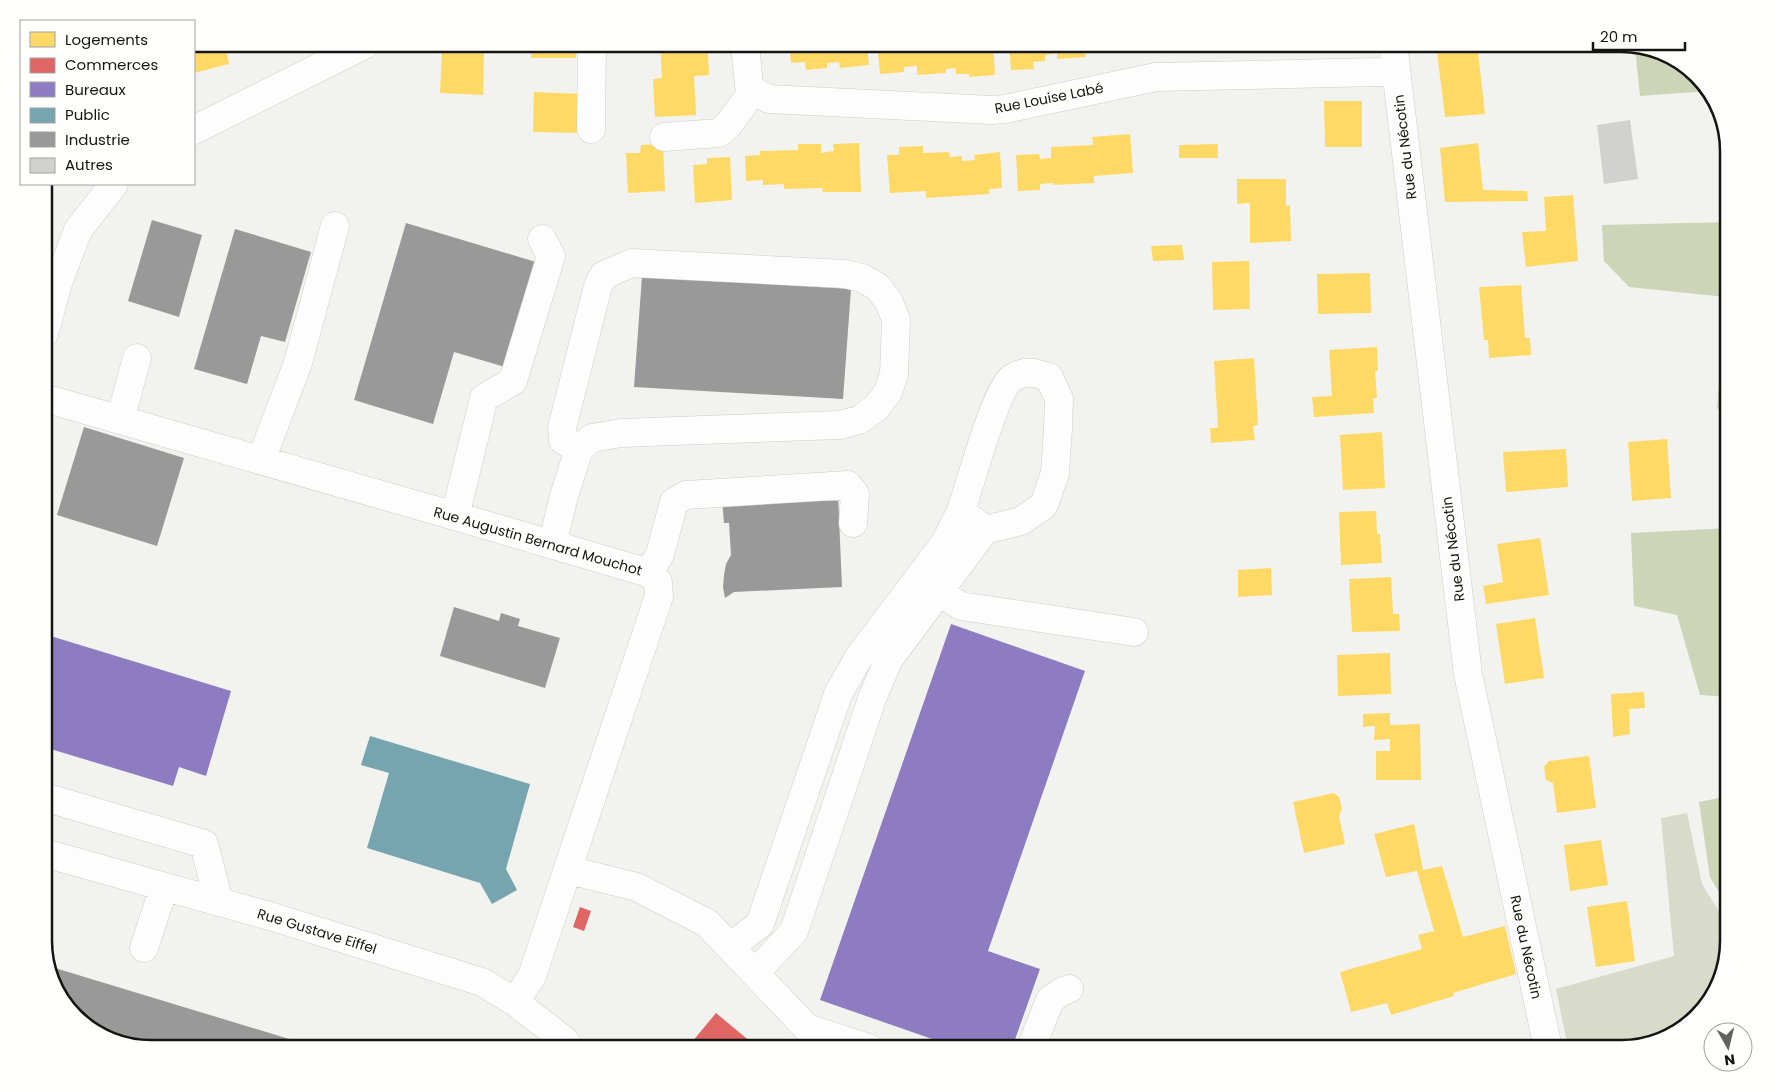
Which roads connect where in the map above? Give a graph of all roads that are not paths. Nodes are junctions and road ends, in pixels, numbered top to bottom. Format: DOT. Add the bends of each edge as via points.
graph roads {
  1 [pos="1394,52"];
  2 [pos="348,53"];
  3 [pos="592,53"];
  4 [pos="747,53"];
  5 [pos="1396,70"];
  6 [pos="753,91"];
  7 [pos="591,129"];
  8 [pos="195,130"];
  9 [pos="664,137"];
  10 [pos="113,185"];
  11 [pos="335,226"];
  12 [pos="542,239"];
  13 [pos="53,298"];
  14 [pos="137,358"];
  15 [pos="53,401"];
  16 [pos="120,420"];
  17 [pos="579,449"];
  18 [pos="261,460"];
  19 [pos="961,511"];
  20 [pos="454,516"];
  21 [pos="853,522"];
  22 [pos="985,530"];
  23 [pos="552,545"];
  24 [pos="649,573"];
  25 [pos="939,592"];
  26 [pos="1134,632"];
  27 [pos="53,800"];
  28 [pos="53,856"];
  29 [pos="568,870"];
  30 [pos="164,887"];
  31 [pos="219,902"];
  32 [pos="730,947"];
  33 [pos="144,948"];
  34 [pos="755,973"];
  35 [pos="1069,989"];
  36 [pos="515,1002"];
  37 [pos="564,1040"];
  38 [pos="844,1040"];
  39 [pos="1034,1040"];
  40 [pos="1546,1040"];
  1 -- 5 [label="street, Rue du Nécotin"];
  2 -- 8 [label="street"];
  3 -- 7 [label="street"];
  4 -- 6 [label="street" via="749,85"];
  5 -- 6 [label="street, Rue Louise Labé" via="1156,77 991,110 769,99"];
  5 -- 40 [label="street, Rue du Nécotin" via="1468,674"];
  6 -- 9 [label="street" via="719,133"];
  10 -- 13 [label="street" via="78,230"];
  11 -- 18 [label="street" via="298,363"];
  12 -- 20 [label="street" via="551,256 513,381 484,398"];
  14 -- 16 [label="street"];
  15 -- 16 [label="street, Rue Augustin Bernard Mouchot"];
  16 -- 18 [label="street, Rue Augustin Bernard Mouchot"];
  17 -- 17 [label="street" via="592,438 621,433 840,425 859,420 876,408 888,392 894,374 896,320 889,302 878,287 862,278 845,274 632,263 617,268 604,275 598,286 562,428 563,440"];
  17 -- 23 [label="street"];
  18 -- 20 [label="street, Rue Augustin Bernard Mouchot"];
  19 -- 22 [label="street"];
  19 -- 22 [label="street" via="995,406 1010,379 1029,371 1049,377 1059,399 1058,429 1054,473 1044,505 1022,521"];
  19 -- 32 [label="street" via="945,543 859,657 838,694 760,924"];
  20 -- 23 [label="street, Rue Augustin Bernard Mouchot"];
  21 -- 24 [label="street" via="855,494 848,485 686,495 674,502 660,554"];
  22 -- 25 [label="street"];
  23 -- 24 [label="street, Rue Augustin Bernard Mouchot"];
  24 -- 29 [label="street, Rue Augustin Bernard Mouchot" via="658,582 659,596"];
  25 -- 26 [label="street" via="962,606"];
  25 -- 34 [label="street" via="889,659 873,696 794,931"];
  27 -- 31 [label="street" via="204,844"];
  28 -- 30 [label="street, Rue Gustave Eiffel"];
  29 -- 32 [label="street" via="637,887 707,923"];
  29 -- 36 [label="street, Rue Augustin Bernard Mouchot" via="532,976"];
  30 -- 31 [label="street, Rue Gustave Eiffel"];
  30 -- 33 [label="street"];
  31 -- 36 [label="street, Rue Gustave Eiffel" via="460,974 482,982"];
  32 -- 34 [label="street"];
  34 -- 38 [label="street" via="807,1028"];
  35 -- 39 [label="street" via="1050,1000"];
  36 -- 37 [label="street, Rue Gustave Eiffel"];
}
